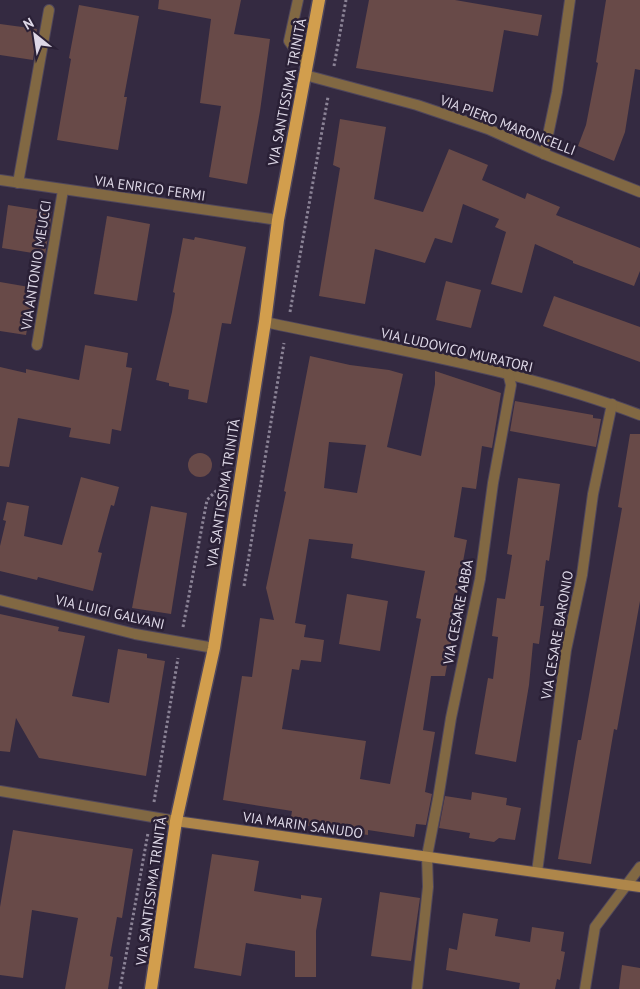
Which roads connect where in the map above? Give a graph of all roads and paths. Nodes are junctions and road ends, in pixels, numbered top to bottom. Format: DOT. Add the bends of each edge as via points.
graph roads {
  1 [pos="298,0"];
  2 [pos="319,0"];
  3 [pos="570,0"];
  4 [pos="49,10"];
  5 [pos="306,71"];
  6 [pos="544,154"];
  7 [pos="0,180"];
  8 [pos="18,183"];
  9 [pos="63,190"];
  10 [pos="640,192"];
  11 [pos="278,220"];
  12 [pos="265,322"];
  13 [pos="37,345"];
  14 [pos="508,373"];
  15 [pos="612,404"];
  16 [pos="640,415"];
  17 [pos="227,480"];
  18 [pos="0,600"];
  19 [pos="181,642"];
  20 [pos="214,648"];
  21 [pos="0,791"];
  22 [pos="151,816"];
  23 [pos="176,820"];
  24 [pos="427,856"];
  25 [pos="640,867"];
  26 [pos="537,872"];
  27 [pos="626,885"];
  28 [pos="640,887"];
  29 [pos="120,989"];
  30 [pos="151,989"];
  31 [pos="417,989"];
  32 [pos="585,989"];
  1 -- 5 [label="street" via="289,41"];
  2 -- 5 [label="main road, VIA SANTISSIMA TRINITÀ"];
  3 -- 6 [label="street"];
  4 -- 8 [label="street"];
  5 -- 6 [label="street, VIA PIERO MARONCELLI" via="488,129"];
  5 -- 11 [label="main road, VIA SANTISSIMA TRINITÀ"];
  6 -- 10 [label="street, VIA PIERO MARONCELLI"];
  7 -- 8 [label="street, VIA ENRICO FERMI"];
  8 -- 9 [label="street, VIA ENRICO FERMI"];
  9 -- 11 [label="street, VIA ENRICO FERMI"];
  9 -- 13 [label="street, VIA ANTONIO MEUCCI"];
  11 -- 12 [label="main road, VIA SANTISSIMA TRINITÀ"];
  12 -- 14 [label="street, VIA LUDOVICO MURATORI"];
  12 -- 20 [label="main road, VIA SANTISSIMA TRINITÀ"];
  14 -- 15 [label="street, VIA LUDOVICO MURATORI"];
  14 -- 24 [label="street, VIA CESARE ABBA" via="511,385 480,579"];
  15 -- 16 [label="street, VIA LUDOVICO MURATORI"];
  15 -- 26 [label="street, VIA CESARE BARONIO" via="566,650"];
  17 -- 19 [label="path" via="207,500"];
  18 -- 19 [label="street, VIA LUIGI GALVANI" via="135,634"];
  19 -- 20 [label="street, VIA LUIGI GALVANI"];
  19 -- 22 [label="path"];
  20 -- 23 [label="main road, VIA SANTISSIMA TRINITÀ"];
  21 -- 22 [label="street"];
  22 -- 23 [label="street"];
  22 -- 29 [label="path"];
  23 -- 24 [label="street, VIA MARIN SANUDO"];
  23 -- 30 [label="main road, VIA SANTISSIMA TRINITÀ"];
  24 -- 26 [label="street, VIA MARIN SANUDO"];
  24 -- 31 [label="street" via="428,887"];
  25 -- 27 [label="street"];
  26 -- 27 [label="street, VIA MARIN SANUDO"];
  27 -- 28 [label="street, VIA MARIN SANUDO"];
  27 -- 32 [label="street" via="595,927"];
}
